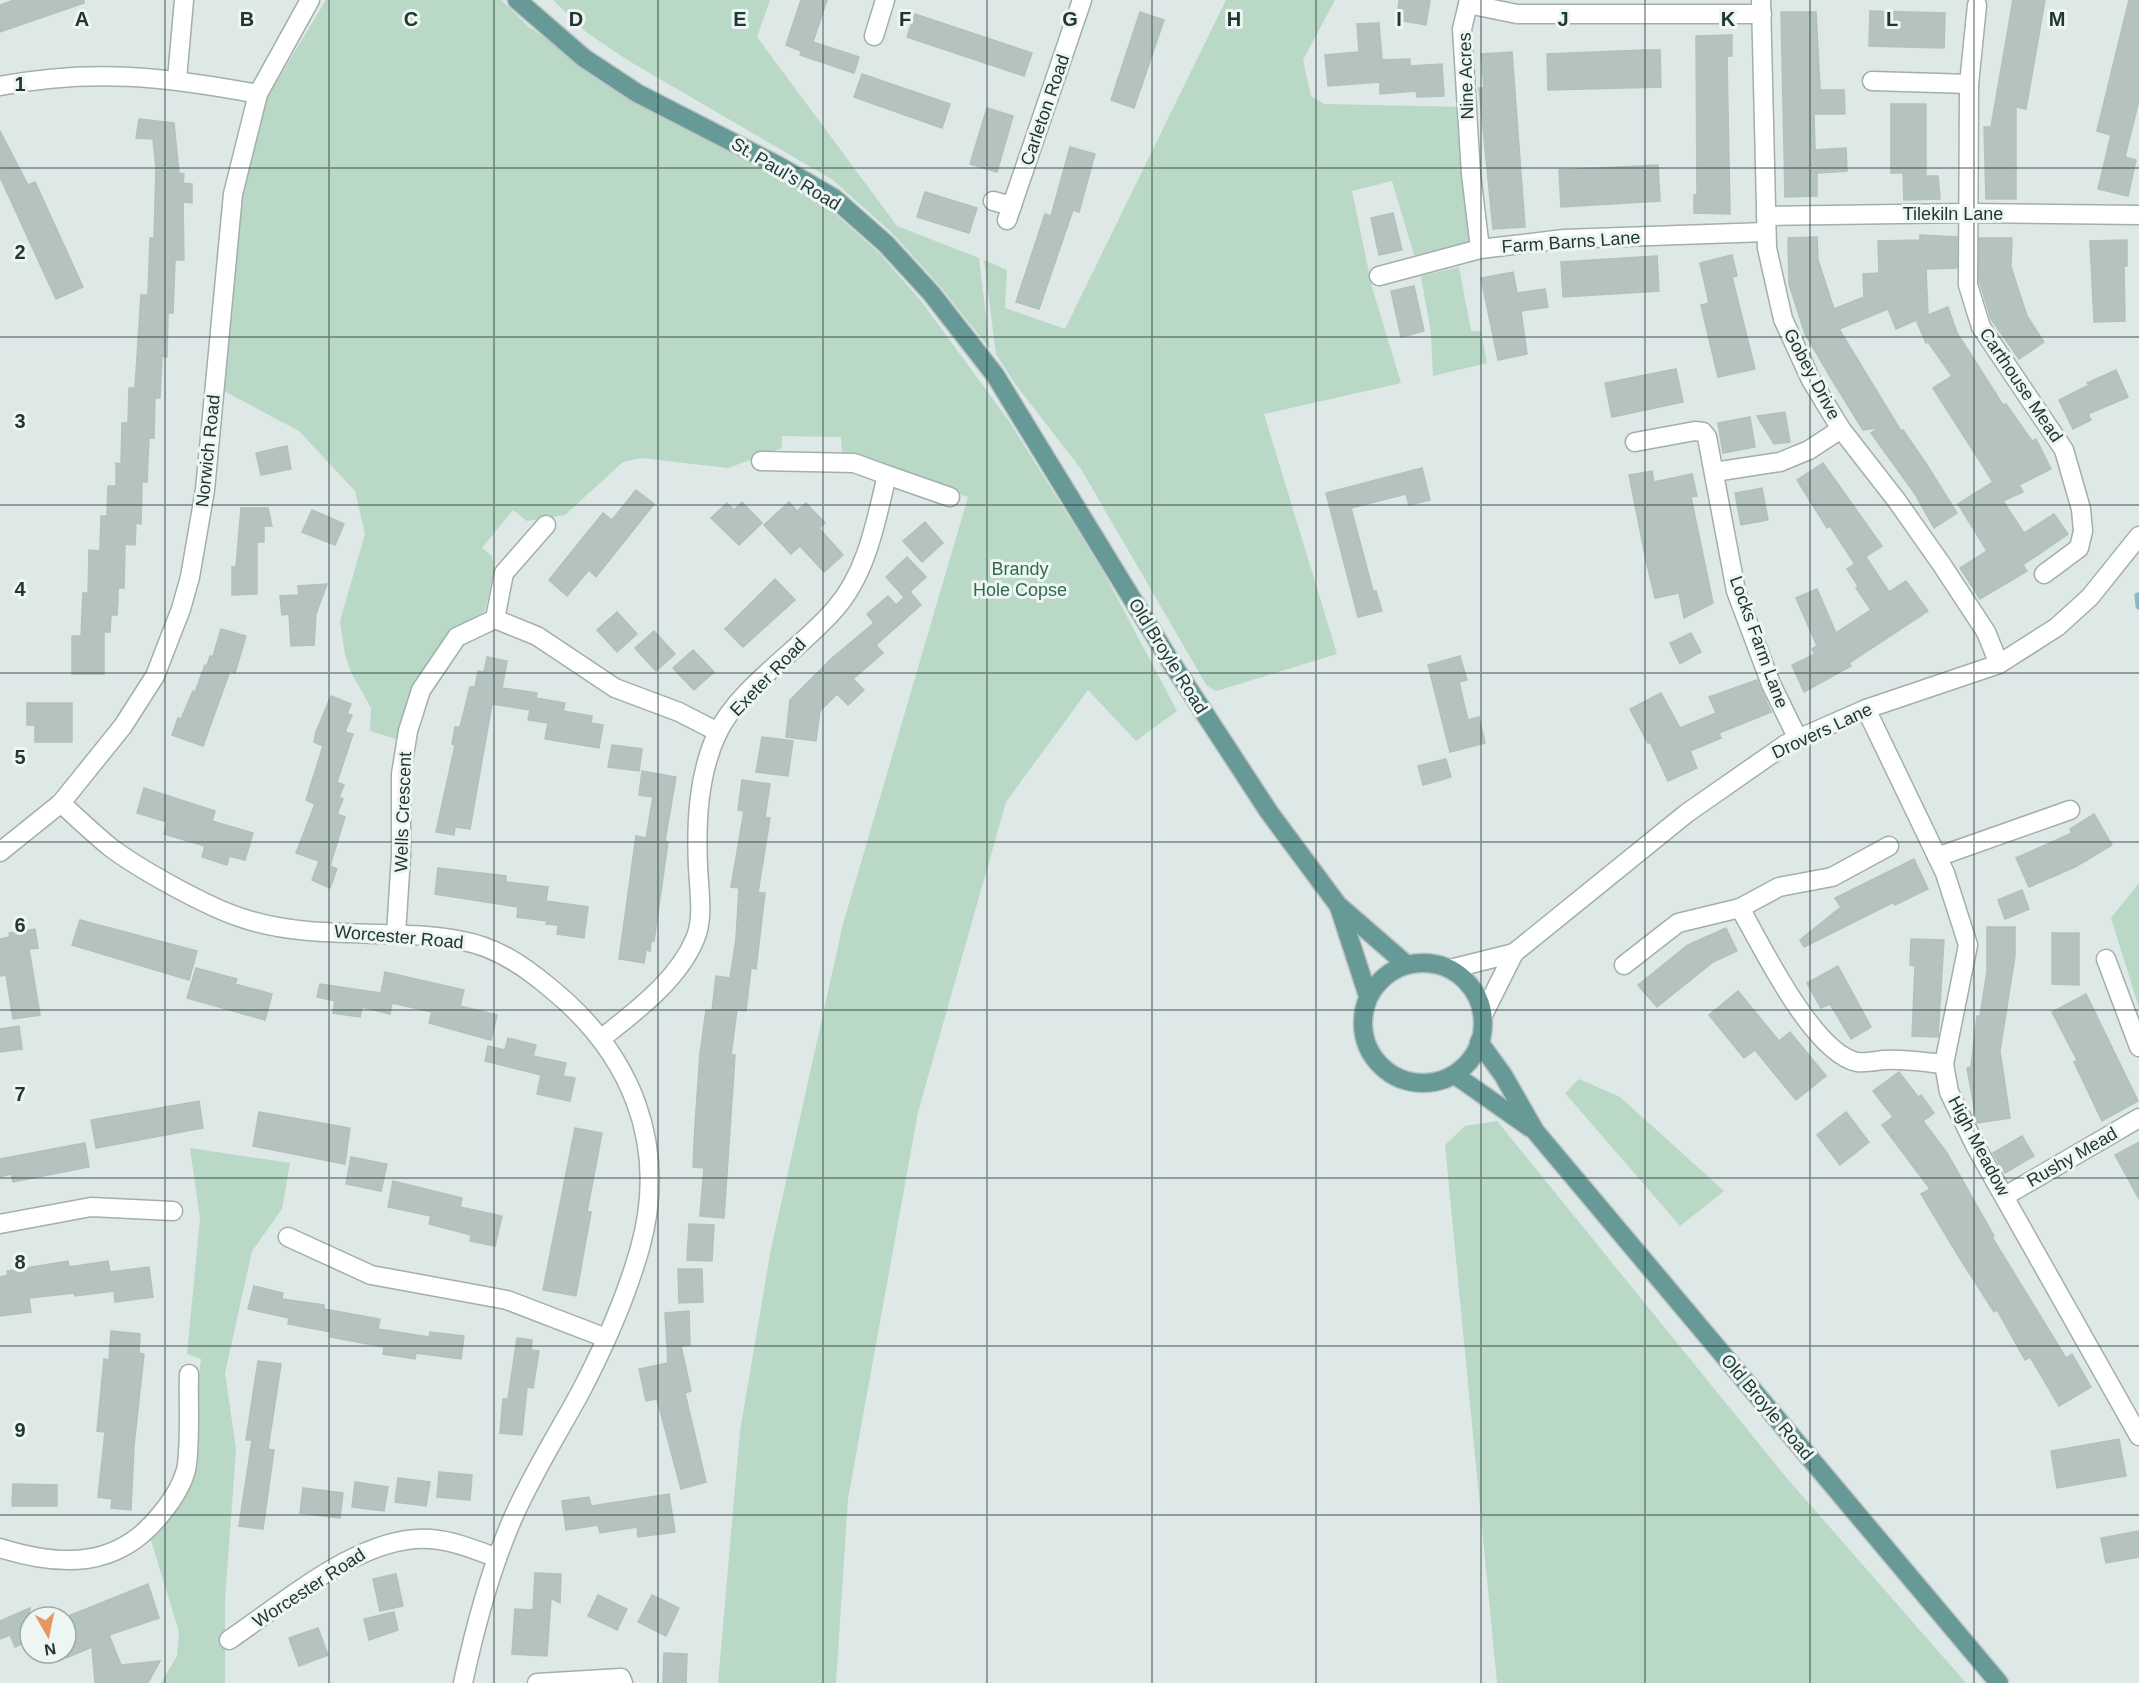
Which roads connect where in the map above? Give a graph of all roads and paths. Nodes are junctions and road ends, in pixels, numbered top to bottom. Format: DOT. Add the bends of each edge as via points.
graph roads {
  1 [pos="184,0"];
  2 [pos="310,0"];
  3 [pos="517,0"];
  4 [pos="885,0"];
  5 [pos="1082,0"];
  6 [pos="1468,2"];
  7 [pos="1977,5"];
  8 [pos="1762,7"];
  9 [pos="874,36"];
  10 [pos="177,79"];
  11 [pos="1872,81"];
  12 [pos="1969,84"];
  13 [pos="0,86"];
  14 [pos="258,94"];
  15 [pos="993,201"];
  16 [pos="1968,213"];
  17 [pos="2139,215"];
  18 [pos="1766,224"];
  19 [pos="1480,249"];
  20 [pos="1379,276"];
  21 [pos="1010,399"];
  22 [pos="1840,429"];
  23 [pos="1635,442"];
  24 [pos="761,461"];
  25 [pos="1714,472"];
  26 [pos="887,475"];
  27 [pos="950,497"];
  28 [pos="546,525"];
  29 [pos="2139,536"];
  30 [pos="2044,574"];
  31 [pos="495,619"];
  32 [pos="1999,664"];
  33 [pos="1866,709"];
  34 [pos="718,732"];
  35 [pos="1798,739"];
  36 [pos="61,803"];
  37 [pos="2070,810"];
  38 [pos="1889,846"];
  39 [pos="0,852"];
  40 [pos="1937,857"];
  41 [pos="1338,905"];
  42 [pos="1740,908"];
  43 [pos="396,934"];
  44 [pos="1514,953"];
  45 [pos="2106,959"];
  46 [pos="1407,965"];
  47 [pos="1624,965"];
  48 [pos="1450,969"];
  49 [pos="1368,996"];
  50 [pos="1483,1015"];
  51 [pos="602,1038"];
  52 [pos="1479,1042"];
  53 [pos="2139,1047"];
  54 [pos="1944,1064"];
  55 [pos="1455,1075"];
  56 [pos="2139,1118"];
  57 [pos="1535,1131"];
  58 [pos="2005,1196"];
  59 [pos="173,1211"];
  60 [pos="0,1224"];
  61 [pos="288,1237"];
  62 [pos="606,1338"];
  63 [pos="189,1374"];
  64 [pos="2138,1433"];
  65 [pos="0,1548"];
  66 [pos="497,1558"];
  67 [pos="229,1640"];
  68 [pos="463,1683"];
  69 [pos="537,1683"];
  70 [pos="623,1683"];
  71 [pos="1999,1683"];
  1 -- 10 [label="street"];
  2 -- 14 [label="street, Norwich Road"];
  3 -- 21 [label="main road, St. Paul's Road" via="584,58 637,93 834,198 886,244 931,293"];
  4 -- 9 [label="street"];
  5 -- 15 [label="street, Carleton Road" via="1009,213"];
  6 -- 8 [label="street, Nine Acres" via="1517,14"];
  6 -- 19 [label="street, Nine Acres" via="1462,29"];
  7 -- 12 [label="street"];
  8 -- 18 [label="street, Gobey Drive"];
  10 -- 13 [label="street" via="95,74"];
  10 -- 14 [label="street"];
  11 -- 12 [label="street"];
  12 -- 16 [label="street"];
  14 -- 36 [label="street, Norwich Road" via="233,194 205,490 187,588 154,676 123,726"];
  16 -- 17 [label="street, Tilekiln Lane"];
  16 -- 18 [label="street, Tilekiln Lane"];
  16 -- 30 [label="street, Carthouse Mead" via="1968,285 1981,327 2064,450 2081,509 2084,531 2079,548"];
  18 -- 19 [label="street, Farm Barns Lane"];
  18 -- 22 [label="street, Gobey Drive" via="1775,292 1789,335 1810,380"];
  19 -- 20 [label="street, Farm Barns Lane"];
  21 -- 41 [label="main road, Old Broyle Road" via="1199,706 1269,812"];
  22 -- 25 [label="street" via="1809,450 1780,462"];
  22 -- 32 [label="street, Gobey Drive" via="1942,565 1986,632"];
  23 -- 25 [label="street, Locks Farm Lane" via="1703,432"];
  24 -- 26 [label="street" via="854,463"];
  25 -- 35 [label="street, Locks Farm Lane" via="1736,591 1771,684"];
  26 -- 27 [label="street"];
  26 -- 34 [label="street, Exeter Road" via="870,543 855,580 836,609 746,694"];
  28 -- 31 [label="street" via="504,573"];
  29 -- 32 [label="street, Drovers Lane" via="2090,597"];
  31 -- 34 [label="street" via="537,636 615,687 680,712"];
  31 -- 43 [label="street, Wells Crescent" via="457,638 421,690 408,731 400,774 401,856"];
  32 -- 33 [label="street, Drovers Lane"];
  33 -- 35 [label="street, Drovers Lane"];
  33 -- 40 [label="street, High Meadow"];
  34 -- 51 [label="street, Exeter Road" via="703,775 697,834 699,912 695,939 670,975 636,1011"];
  35 -- 44 [label="street, Drovers Lane" via="1687,813"];
  36 -- 39 [label="street, Norwich Road"];
  36 -- 43 [label="street, Worcester Road" via="111,848 239,917 273,927"];
  37 -- 40 [label="street"];
  38 -- 42 [label="street" via="1832,877 1779,887"];
  40 -- 54 [label="street, High Meadow" via="1968,945"];
  41 -- 46 [label="main road, Old Broyle Road"];
  41 -- 49 [label="main road, Old Broyle Road"];
  42 -- 47 [label="street" via="1678,923"];
  42 -- 54 [label="street" via="1803,1015 1841,1054 1856,1062"];
  43 -- 51 [label="street, Worcester Road" via="465,941 505,956 573,1006"];
  44 -- 48 [label="street, Drovers Lane"];
  44 -- 50 [label="street, Drovers Lane"];
  45 -- 53 [label="street"];
  46 -- 48 [label="main road" via="1432,963"];
  46 -- 49 [label="main road" via="1380,980"];
  48 -- 50 [label="main road" via="1466,980"];
  49 -- 55 [label="main road" via="1362,1034 1369,1053 1381,1068 1398,1079 1417,1084 1437,1083"];
  50 -- 52 [label="main road"];
  51 -- 62 [label="street, Worcester Road" via="637,1104 651,1178 640,1248"];
  52 -- 55 [label="main road" via="1467,1065"];
  52 -- 57 [label="main road, Old Broyle Road"];
  54 -- 58 [label="street, High Meadow" via="1949,1092"];
  55 -- 57 [label="main road, Old Broyle Road"];
  56 -- 58 [label="street, Rushy Mead"];
  57 -- 71 [label="main road, Old Broyle Road"];
  58 -- 64 [label="street, High Meadow"];
  59 -- 60 [label="street" via="91,1207"];
  61 -- 62 [label="street" via="371,1275 507,1300"];
  62 -- 66 [label="street, Worcester Road" via="530,1482"];
  63 -- 65 [label="street" via="186,1470 166,1508 142,1534 101,1557 74,1561 49,1561"];
  66 -- 67 [label="street, Worcester Road" via="430,1539 377,1545 354,1555"];
  66 -- 68 [label="street, Worcester Road" via="479,1610"];
  69 -- 70 [label="street" via="621,1678"];
}
